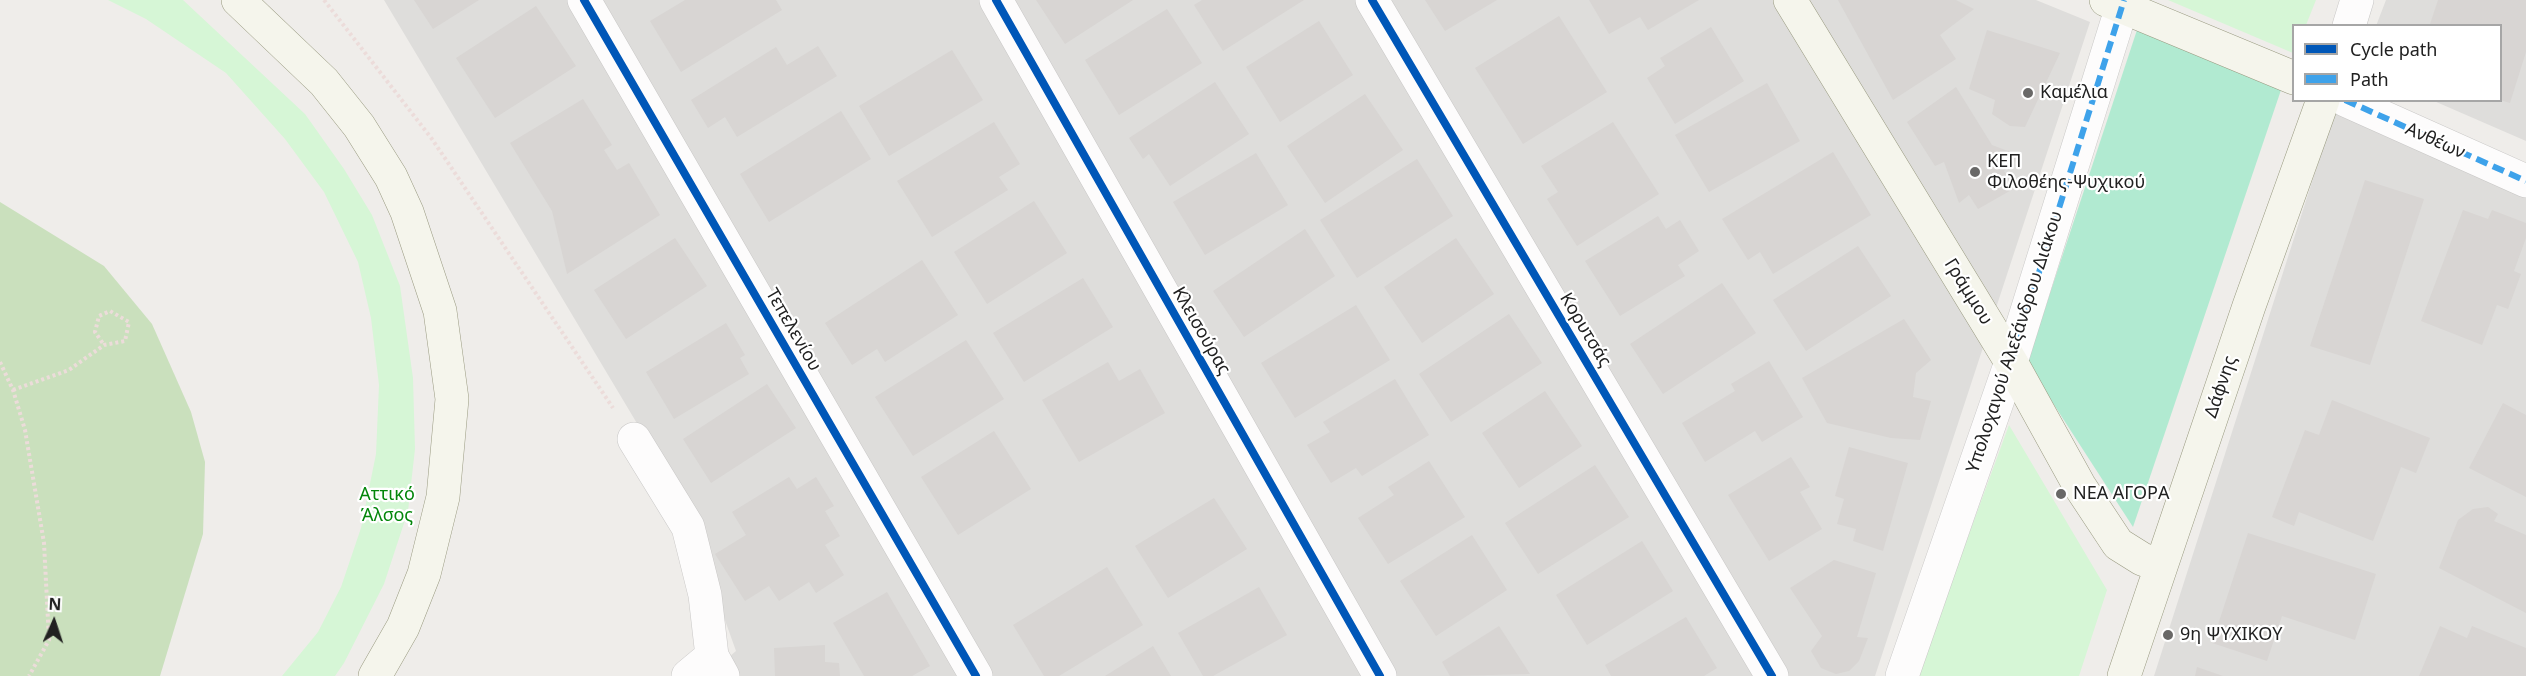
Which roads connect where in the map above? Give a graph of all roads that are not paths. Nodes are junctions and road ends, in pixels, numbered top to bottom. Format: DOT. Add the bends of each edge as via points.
graph roads {
  1 [pos="238,0"];
  2 [pos="584,0"];
  3 [pos="996,0"];
  4 [pos="1372,0"];
  5 [pos="1790,0"];
  6 [pos="2357,0"];
  7 [pos="2117,2"];
  8 [pos="2350,24"];
  9 [pos="2292,77"];
  10 [pos="2323,102"];
  11 [pos="2349,102"];
  12 [pos="2526,181"];
  13 [pos="2012,362"];
  14 [pos="634,439"];
  15 [pos="2161,566"];
  16 [pos="707,669"];
  17 [pos="375,676"];
  18 [pos="976,676"];
  19 [pos="1380,676"];
  20 [pos="1772,676"];
  21 [pos="1902,676"];
  22 [pos="2124,676"];
  1 -- 17 [label="street" via="324,82 359,126 391,177 407,212 440,311 452,399 443,497 424,574 402,627"];
  2 -- 18 [label="street, Τεπελενίου"];
  3 -- 19 [label="street, Κλεισούρας"];
  4 -- 20 [label="street, Κορυτσάς"];
  5 -- 13 [label="street, Γράμμου"];
  6 -- 8 [label="street"];
  7 -- 9 [label="street"];
  7 -- 13 [label="street, Υπολοχαγού Αλεξάνδρου Διάκου"];
  10 -- 15 [label="street, Δάφνης"];
  11 -- 12 [label="street, Ανθέων"];
  13 -- 15 [label="street, Γράμμου" via="2079,485 2118,544"];
  13 -- 21 [label="street, Υπολοχαγού Αλεξάνδρου Διάκου"];
  14 -- 16 [label="street" via="688,527 705,595"];
  15 -- 22 [label="street, Δάφνης"];
}
